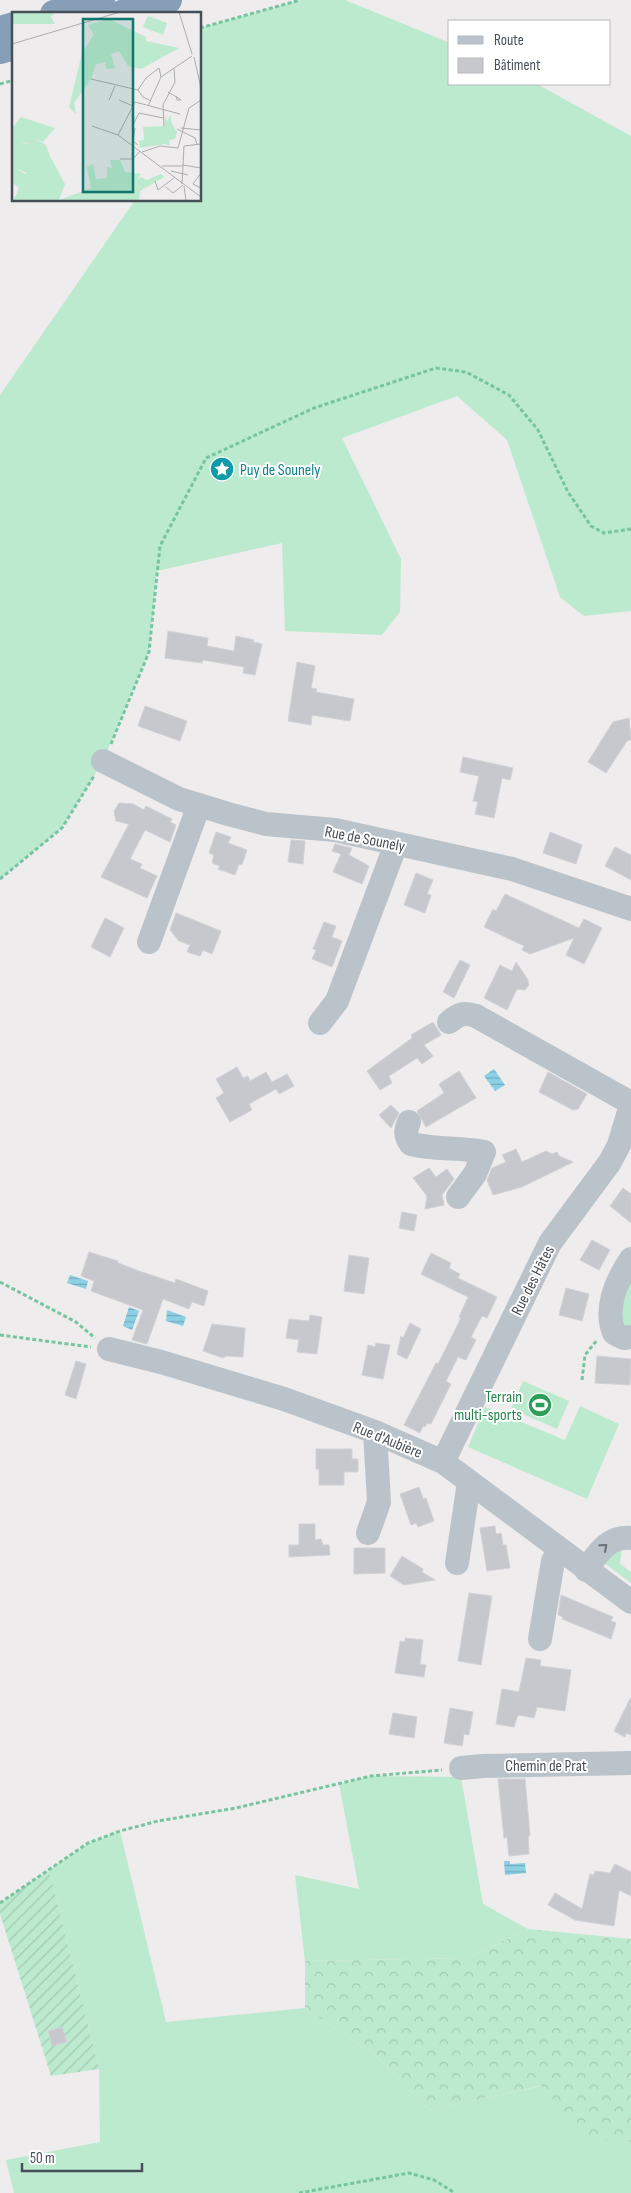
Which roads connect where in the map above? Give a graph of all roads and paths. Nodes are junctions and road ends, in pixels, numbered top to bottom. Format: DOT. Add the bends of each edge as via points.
graph roads {
  1 [pos="101,0"];
  2 [pos="168,0"];
  3 [pos="300,0"];
  4 [pos="61,12"];
  5 [pos="129,12"];
  6 [pos="201,28"];
  7 [pos="631,529"];
  8 [pos="103,761"];
  9 [pos="200,806"];
  10 [pos="396,844"];
  11 [pos="0,879"];
  12 [pos="631,909"];
  13 [pos="150,942"];
  14 [pos="449,1022"];
  15 [pos="320,1024"];
  16 [pos="631,1104"];
  17 [pos="409,1122"];
  18 [pos="458,1197"];
  19 [pos="631,1259"];
  20 [pos="0,1282"];
  21 [pos="610,1324"];
  22 [pos="0,1335"];
  23 [pos="631,1337"];
  24 [pos="109,1350"];
  25 [pos="582,1380"];
  26 [pos="375,1432"];
  27 [pos="443,1462"];
  28 [pos="469,1482"];
  29 [pos="368,1533"];
  30 [pos="630,1538"];
  31 [pos="559,1550"];
  32 [pos="458,1563"];
  33 [pos="586,1570"];
  34 [pos="631,1602"];
  35 [pos="540,1639"];
  36 [pos="631,1763"];
  37 [pos="461,1768"];
  38 [pos="0,1904"];
  39 [pos="299,2193"];
  40 [pos="455,2193"];
  1 -- 4 [label="highway"];
  2 -- 5 [label="highway"];
  3 -- 6 [label="path"];
  7 -- 8 [label="path" via="604,533 591,526 568,492 538,430 509,394 466,372 436,368 314,408 206,458 160,546 149,652"];
  8 -- 9 [label="street, Rue de Sounely"];
  8 -- 11 [label="path" via="62,828"];
  9 -- 10 [label="street, Rue de Sounely" via="266,824 335,830"];
  9 -- 13 [label="street"];
  10 -- 12 [label="street, Rue de Sounely" via="512,869"];
  10 -- 15 [label="street" via="337,1001"];
  14 -- 16 [label="street" via="460,1014 476,1016"];
  16 -- 27 [label="street, Rue des Hâtes" via="610,1162 550,1243"];
  17 -- 18 [label="street" via="406,1138 411,1144 484,1152 475,1174"];
  19 -- 21 [label="street" via="617,1284 609,1308"];
  20 -- 24 [label="path" via="76,1322"];
  21 -- 23 [label="street" via="614,1333 624,1338"];
  21 -- 25 [label="path" via="585,1355"];
  22 -- 24 [label="path"];
  24 -- 26 [label="street, Rue d'Aubière" via="284,1399"];
  26 -- 27 [label="street, Rue d'Aubière"];
  26 -- 29 [label="street" via="379,1502"];
  27 -- 28 [label="street, Rue d'Aubière"];
  28 -- 31 [label="street, Rue d'Aubière"];
  28 -- 32 [label="street"];
  33 -- 30 [label="street, one-way" via="600,1548 612,1540"];
  31 -- 33 [label="street, Rue d'Aubière"];
  31 -- 35 [label="street" via="553,1561"];
  33 -- 34 [label="street, Rue d'Aubière"];
  36 -- 37 [label="street, Chemin de Prat"];
  37 -- 38 [label="path" via="371,1776 120,1831 88,1844"];
  39 -- 40 [label="path" via="409,2173 434,2180"];
}
